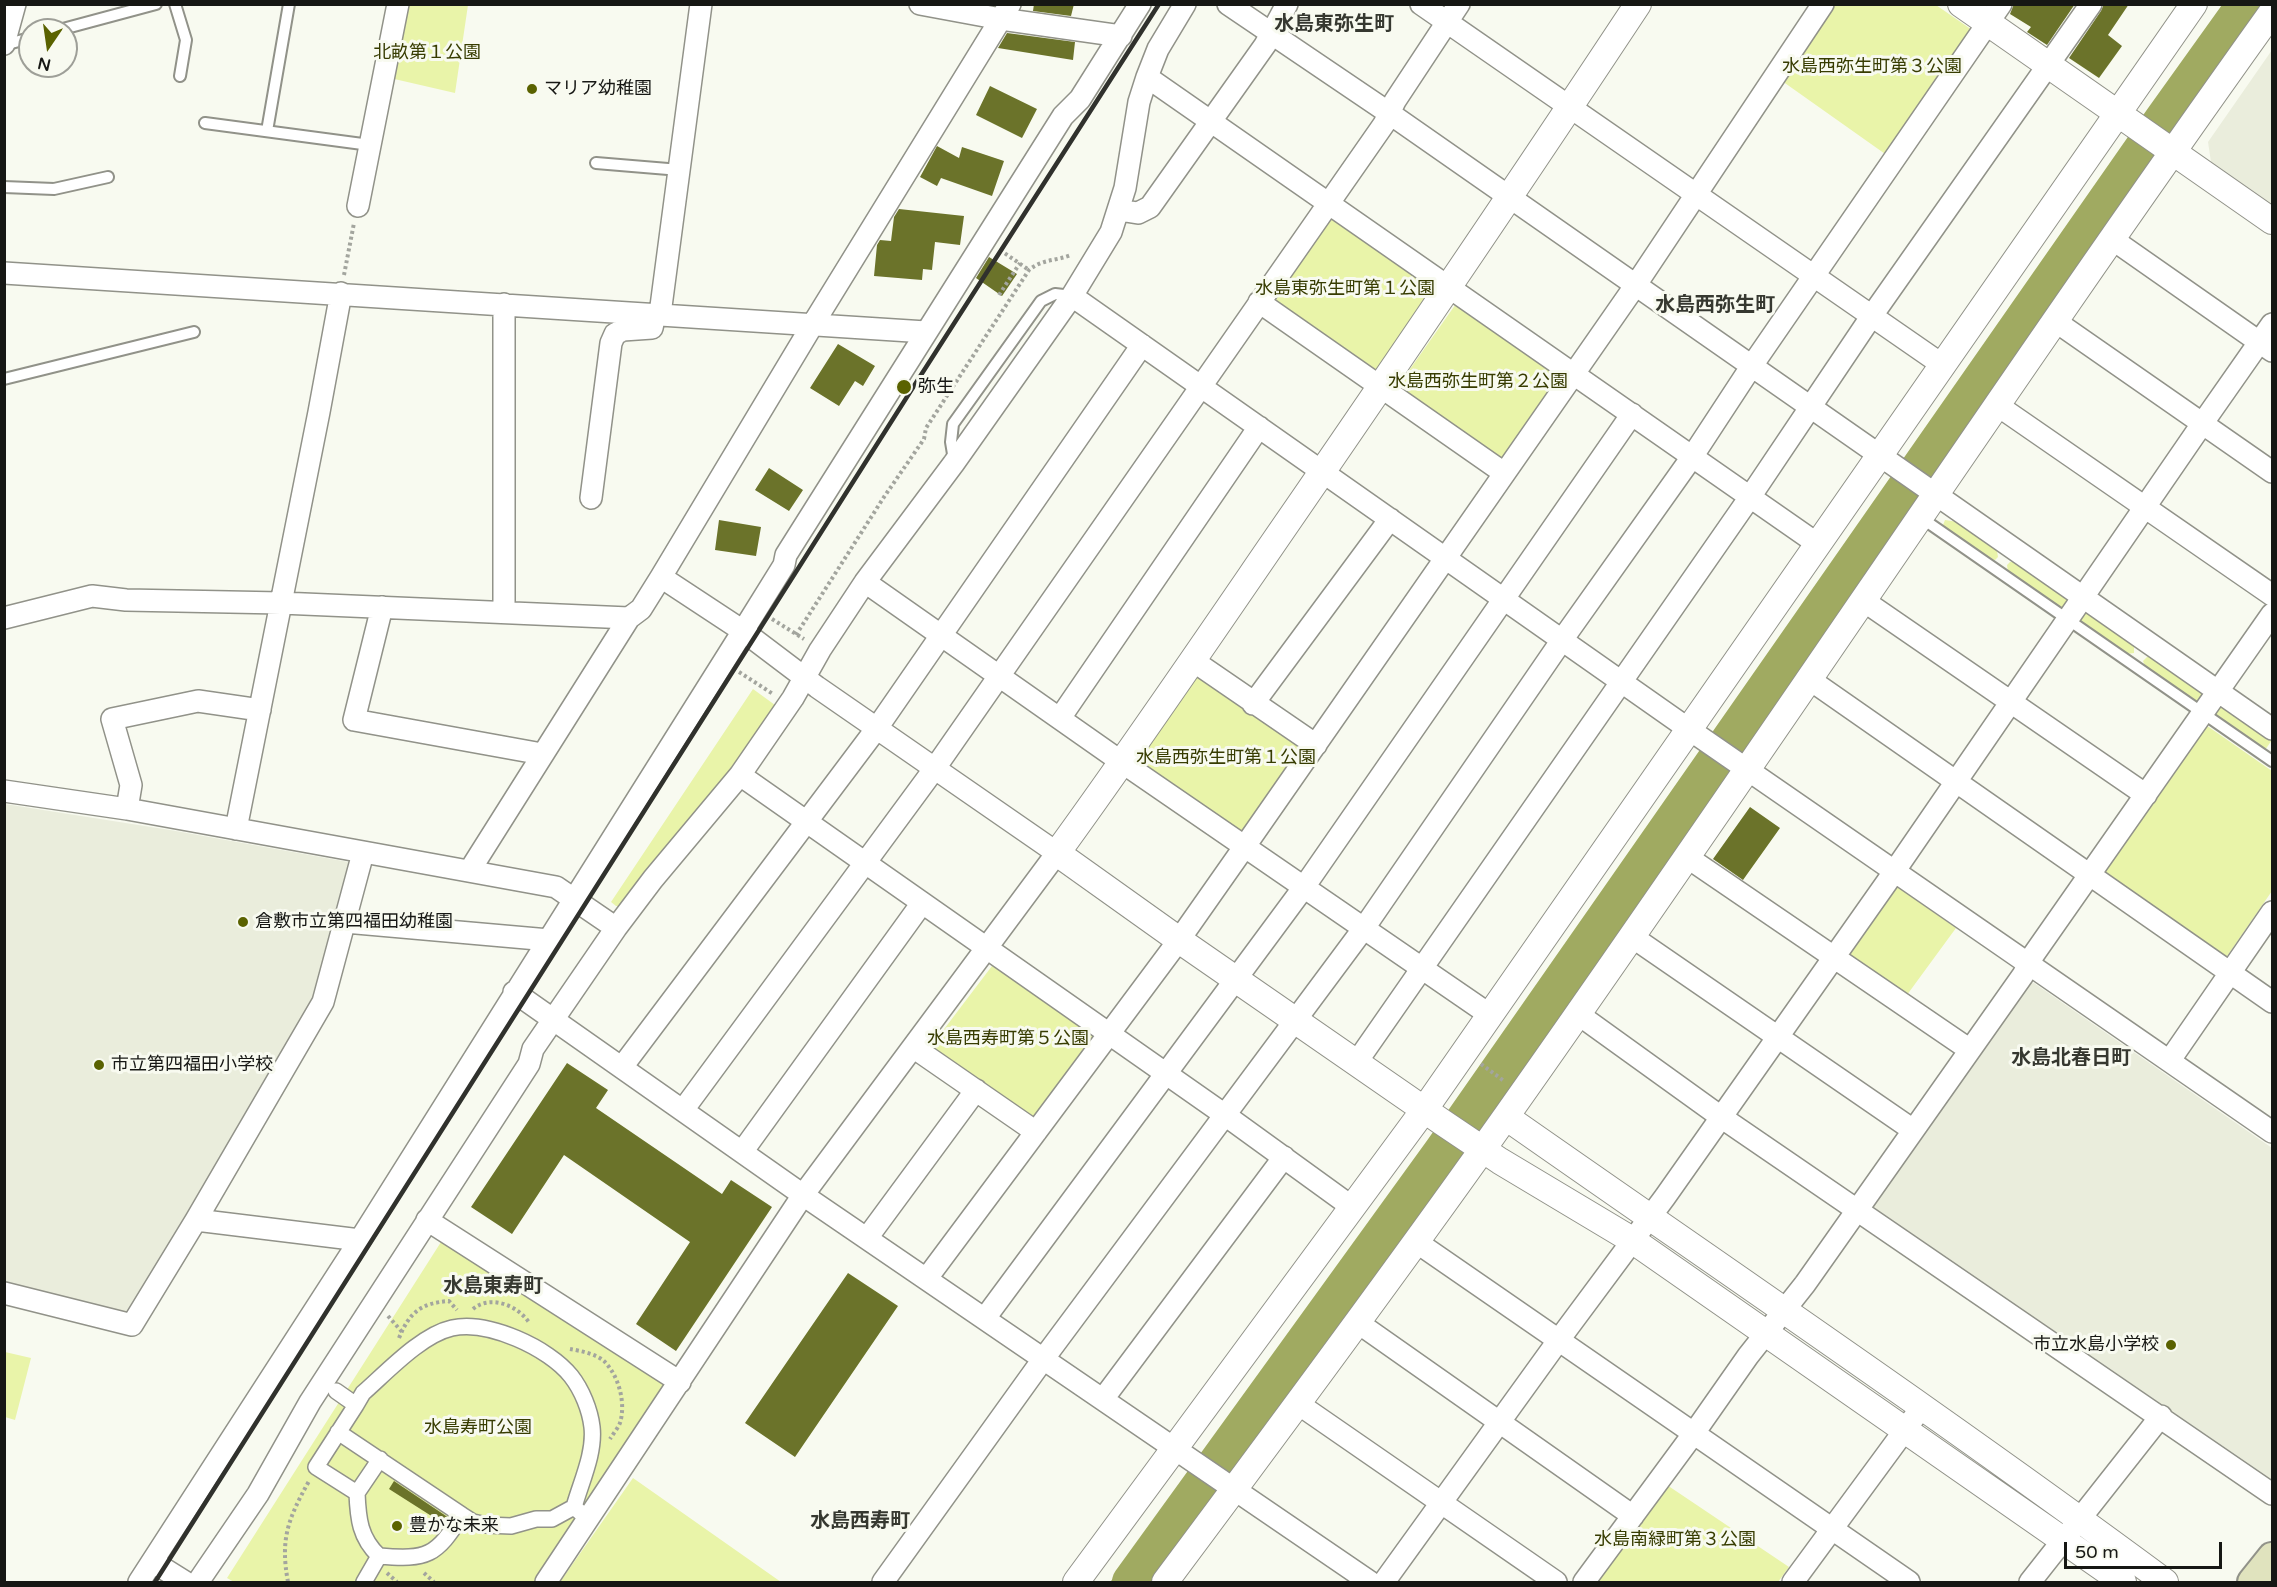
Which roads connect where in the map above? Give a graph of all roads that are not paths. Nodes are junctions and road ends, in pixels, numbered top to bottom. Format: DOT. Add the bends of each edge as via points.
graph roads {
  1 [pos="15,4"];
  2 [pos="156,4"];
  3 [pos="175,4"];
  4 [pos="289,4"];
  5 [pos="398,4"];
  6 [pos="701,4"];
  7 [pos="920,4"];
  8 [pos="1140,4"];
  9 [pos="1185,4"];
  10 [pos="1228,4"];
  11 [pos="1287,4"];
  12 [pos="1421,4"];
  13 [pos="1459,4"];
  14 [pos="1638,4"];
  15 [pos="1823,4"];
  16 [pos="1960,4"];
  17 [pos="2091,4"];
  18 [pos="2194,4"];
  19 [pos="951,7"];
  20 [pos="1006,12"];
  21 [pos="2272,12"];
  22 [pos="1995,14"];
  23 [pos="1447,22"];
  24 [pos="78,25"];
  25 [pos="1270,33"];
  26 [pos="1121,36"];
  27 [pos="4,44"];
  28 [pos="2049,66"];
  29 [pos="180,76"];
  30 [pos="1147,77"];
  31 [pos="1570,107"];
  32 [pos="1389,113"];
  33 [pos="1211,120"];
  34 [pos="2128,120"];
  35 [pos="205,123"];
  36 [pos="267,131"];
  37 [pos="370,146"];
  38 [pos="2165,146"];
  39 [pos="596,164"];
  40 [pos="680,170"];
  41 [pos="108,177"];
  42 [pos="4,187"];
  43 [pos="1696,195"];
  44 [pos="1510,198"];
  45 [pos="1328,203"];
  46 [pos="358,206"];
  47 [pos="1119,210"];
  48 [pos="2272,221"];
  49 [pos="2112,239"];
  50 [pos="4,273"];
  51 [pos="1813,276"];
  52 [pos="1448,286"];
  53 [pos="1635,286"];
  54 [pos="340,293"];
  55 [pos="1072,296"];
  56 [pos="1259,302"];
  57 [pos="504,304"];
  58 [pos="657,314"];
  59 [pos="1871,317"];
  60 [pos="2055,321"];
  61 [pos="813,324"];
  62 [pos="2272,324"];
  63 [pos="194,332"];
  64 [pos="926,332"];
  65 [pos="1142,345"];
  66 [pos="2266,346"];
  67 [pos="1944,366"];
  68 [pos="1751,367"];
  69 [pos="1573,374"];
  70 [pos="4,379"];
  71 [pos="1200,386"];
  72 [pos="1380,387"];
  73 [pos="1996,405"];
  74 [pos="1809,408"];
  75 [pos="1632,414"];
  76 [pos="2202,424"];
  77 [pos="1259,427"];
  78 [pos="1692,457"];
  79 [pos="1888,462"];
  80 [pos="1323,471"];
  81 [pos="2272,472"];
  82 [pos="1504,473"];
  83 [pos="1927,489"];
  84 [pos="1750,497"];
  85 [pos="591,498"];
  86 [pos="2146,506"];
  87 [pos="1920,517"];
  88 [pos="1390,519"];
  89 [pos="1819,545"];
  90 [pos="1445,558"];
  91 [pos="661,577"];
  92 [pos="866,582"];
  93 [pos="2272,595"];
  94 [pos="1504,598"];
  95 [pos="2083,598"];
  96 [pos="1864,601"];
  97 [pos="281,603"];
  98 [pos="382,607"];
  99 [pos="504,612"];
  100 [pos="2272,614"];
  101 [pos="4,618"];
  102 [pos="630,618"];
  103 [pos="2068,620"];
  104 [pos="743,631"];
  105 [pos="940,634"];
  106 [pos="1562,640"];
  107 [pos="1192,660"];
  108 [pos="999,676"];
  109 [pos="804,678"];
  110 [pos="1809,679"];
  111 [pos="1621,681"];
  112 [pos="2218,692"];
  113 [pos="2012,702"];
  114 [pos="1253,704"];
  115 [pos="260,710"];
  116 [pos="2203,713"];
  117 [pos="1060,718"];
  118 [pos="877,728"];
  119 [pos="2272,729"];
  120 [pos="1699,736"];
  121 [pos="1316,745"];
  122 [pos="542,754"];
  123 [pos="2272,761"];
  124 [pos="1123,763"];
  125 [pos="1738,763"];
  126 [pos="935,768"];
  127 [pos="740,775"];
  128 [pos="1956,783"];
  129 [pos="4,790"];
  130 [pos="2146,795"];
  131 [pos="127,809"];
  132 [pos="805,821"];
  133 [pos="236,829"];
  134 [pos="1245,846"];
  135 [pos="363,853"];
  136 [pos="1057,853"];
  137 [pos="1687,857"];
  138 [pos="864,862"];
  139 [pos="470,870"];
  140 [pos="1894,871"];
  141 [pos="2090,875"];
  142 [pos="1304,887"];
  143 [pos="575,898"];
  144 [pos="922,903"];
  145 [pos="2272,912"];
  146 [pos="345,922"];
  147 [pos="616,928"];
  148 [pos="1364,928"];
  149 [pos="1631,936"];
  150 [pos="549,940"];
  151 [pos="1179,940"];
  152 [pos="987,948"];
  153 [pos="1834,957"];
  154 [pos="2029,964"];
  155 [pos="1421,967"];
  156 [pos="2230,972"];
  157 [pos="1235,979"];
  158 [pos="514,992"];
  159 [pos="2272,1002"];
  160 [pos="1578,1014"];
  161 [pos="1490,1015"];
  162 [pos="554,1019"];
  163 [pos="1295,1021"];
  164 [pos="1109,1034"];
  165 [pos="1778,1036"];
  166 [pos="913,1047"];
  167 [pos="1970,1050"];
  168 [pos="2170,1060"];
  169 [pos="1356,1063"];
  170 [pos="622,1066"];
  171 [pos="1165,1073"];
  172 [pos="976,1090"];
  173 [pos="682,1110"];
  174 [pos="1225,1115"];
  175 [pos="1433,1116"];
  176 [pos="1506,1117"];
  177 [pos="1721,1117"];
  178 [pos="1912,1130"];
  179 [pos="1035,1132"];
  180 [pos="2272,1132"];
  181 [pos="1474,1144"];
  182 [pos="742,1152"];
  183 [pos="1284,1157"];
  184 [pos="1605,1186"];
  185 [pos="804,1195"];
  186 [pos="1352,1207"];
  187 [pos="1857,1209"];
  188 [pos="1650,1216"];
  189 [pos="196,1220"];
  190 [pos="426,1220"];
  191 [pos="867,1238"];
  192 [pos="360,1240"];
  193 [pos="1632,1240"];
  194 [pos="1415,1241"];
  195 [pos="927,1278"];
  196 [pos="4,1293"];
  197 [pos="1785,1309"];
  198 [pos="986,1318"];
  199 [pos="1357,1322"];
  200 [pos="1767,1332"];
  201 [pos="1558,1341"];
  202 [pos="1044,1358"];
  203 [pos="680,1382"];
  204 [pos="336,1391"];
  205 [pos="1103,1399"];
  206 [pos="1297,1403"];
  207 [pos="356,1405"];
  208 [pos="1921,1408"];
  209 [pos="2161,1416"];
  210 [pos="1500,1422"];
  211 [pos="1905,1429"];
  212 [pos="338,1431"];
  213 [pos="1694,1433"];
  214 [pos="1180,1453"];
  215 [pos="380,1459"];
  216 [pos="1227,1485"];
  217 [pos="357,1493"];
  218 [pos="2272,1494"];
  219 [pos="1441,1503"];
  220 [pos="581,1513"];
  221 [pos="462,1515"];
  222 [pos="1633,1516"];
  223 [pos="2080,1519"];
  224 [pos="1833,1528"];
  225 [pos="2064,1541"];
  226 [pos="379,1556"];
  227 [pos="2272,1557"];
  228 [pos="153,1562"];
  229 [pos="139,1582"];
  230 [pos="185,1582"];
  231 [pos="198,1582"];
  232 [pos="364,1582"];
  233 [pos="546,1582"];
  234 [pos="883,1582"];
  235 [pos="1076,1582"];
  236 [pos="1165,1582"];
  237 [pos="1370,1582"];
  238 [pos="1384,1582"];
  239 [pos="1556,1582"];
  240 [pos="1584,1582"];
  241 [pos="1793,1582"];
  242 [pos="1909,1582"];
  243 [pos="2030,1582"];
  244 [pos="2123,1582"];
  245 [pos="2165,1582"];
  246 [pos="2252,1582"];
  1 -- 27 [label="street"];
  2 -- 24 [label="lane"];
  3 -- 29 [label="lane" via="186,40"];
  4 -- 36 [label="lane"];
  5 -- 37 [label="street"];
  6 -- 40 [label="street"];
  7 -- 19 [label="street"];
  8 -- 26 [label="street"];
  9 -- 30 [label="street" via="1158,49"];
  10 -- 25 [label="street"];
  11 -- 25 [label="street"];
  12 -- 23 [label="street"];
  13 -- 23 [label="street"];
  14 -- 31 [label="street"];
  15 -- 43 [label="street"];
  16 -- 22 [label="street"];
  17 -- 28 [label="street"];
  18 -- 34 [label="street"];
  19 -- 20 [label="street"];
  20 -- 26 [label="street"];
  20 -- 61 [label="street"];
  21 -- 38 [label="street"];
  22 -- 28 [label="street"];
  22 -- 51 [label="street"];
  23 -- 31 [label="street"];
  23 -- 32 [label="street"];
  25 -- 32 [label="street"];
  25 -- 33 [label="street"];
  26 -- 64 [label="street" via="1080,99 1063,116"];
  28 -- 34 [label="street"];
  28 -- 59 [label="street"];
  30 -- 33 [label="street"];
  30 -- 47 [label="street"];
  31 -- 43 [label="street"];
  31 -- 44 [label="street"];
  32 -- 44 [label="street"];
  32 -- 45 [label="street"];
  33 -- 45 [label="street"];
  33 -- 47 [label="street" via="1150,207 1138,213"];
  34 -- 38 [label="street"];
  34 -- 67 [label="street"];
  35 -- 36 [label="lane"];
  36 -- 37 [label="lane"];
  37 -- 46 [label="street"];
  38 -- 48 [label="street"];
  38 -- 49 [label="street"];
  39 -- 40 [label="lane"];
  40 -- 58 [label="street"];
  41 -- 42 [label="lane" via="54,189"];
  43 -- 51 [label="street"];
  43 -- 53 [label="street"];
  44 -- 52 [label="street"];
  44 -- 53 [label="street"];
  45 -- 52 [label="street"];
  45 -- 56 [label="street"];
  47 -- 55 [label="street" via="1111,232"];
  49 -- 60 [label="street"];
  49 -- 66 [label="street"];
  50 -- 54 [label="street"];
  51 -- 59 [label="street"];
  51 -- 68 [label="street"];
  52 -- 69 [label="street"];
  52 -- 72 [label="street"];
  53 -- 68 [label="street"];
  53 -- 69 [label="street"];
  54 -- 57 [label="street"];
  54 -- 97 [label="street"];
  55 -- 65 [label="street"];
  55 -- 92 [label="street"];
  56 -- 71 [label="street"];
  56 -- 72 [label="street"];
  57 -- 58 [label="street"];
  57 -- 99 [label="street"];
  58 -- 61 [label="street"];
  58 -- 85 [label="street" via="652,328 623,330 615,334 611,343"];
  59 -- 67 [label="street"];
  59 -- 74 [label="street"];
  60 -- 73 [label="street"];
  60 -- 76 [label="street"];
  61 -- 64 [label="street"];
  61 -- 91 [label="street"];
  62 -- 66 [label="street"];
  63 -- 70 [label="lane"];
  64 -- 104 [label="street"];
  65 -- 71 [label="street"];
  65 -- 105 [label="street"];
  66 -- 76 [label="street"];
  67 -- 79 [label="street"];
  68 -- 74 [label="street"];
  68 -- 78 [label="street"];
  69 -- 75 [label="street"];
  69 -- 82 [label="street"];
  71 -- 77 [label="street"];
  71 -- 108 [label="street"];
  72 -- 80 [label="street"];
  72 -- 82 [label="street"];
  73 -- 83 [label="street"];
  73 -- 86 [label="street"];
  74 -- 79 [label="street"];
  74 -- 84 [label="street"];
  75 -- 78 [label="street"];
  75 -- 94 [label="street"];
  76 -- 81 [label="street"];
  76 -- 86 [label="street"];
  77 -- 80 [label="street"];
  77 -- 117 [label="street"];
  78 -- 84 [label="street"];
  78 -- 106 [label="street"];
  79 -- 83 [label="street"];
  79 -- 89 [label="street"];
  80 -- 88 [label="street"];
  80 -- 107 [label="street"];
  82 -- 90 [label="street"];
  83 -- 87 [label="street"];
  83 -- 95 [label="street"];
  84 -- 89 [label="street"];
  84 -- 111 [label="street"];
  86 -- 93 [label="street"];
  86 -- 95 [label="street"];
  87 -- 96 [label="street"];
  87 -- 103 [label="lane"];
  88 -- 90 [label="street"];
  88 -- 114 [label="street"];
  89 -- 120 [label="street"];
  90 -- 94 [label="street"];
  90 -- 121 [label="street"];
  91 -- 102 [label="street" via="641,609"];
  91 -- 104 [label="street"];
  92 -- 105 [label="street"];
  92 -- 109 [label="street"];
  94 -- 106 [label="street"];
  94 -- 142 [label="street"];
  95 -- 103 [label="street"];
  95 -- 112 [label="street"];
  96 -- 110 [label="street"];
  96 -- 113 [label="street"];
  97 -- 98 [label="street"];
  97 -- 101 [label="street" via="92,596"];
  97 -- 115 [label="street"];
  98 -- 99 [label="street"];
  98 -- 122 [label="street" via="354,720"];
  99 -- 102 [label="street"];
  100 -- 112 [label="street"];
  102 -- 122 [label="street"];
  103 -- 113 [label="street"];
  103 -- 116 [label="lane"];
  104 -- 109 [label="street"];
  104 -- 143 [label="street"];
  105 -- 108 [label="street"];
  105 -- 118 [label="street"];
  106 -- 111 [label="street"];
  106 -- 148 [label="street"];
  107 -- 114 [label="street"];
  107 -- 124 [label="street"];
  108 -- 117 [label="street"];
  108 -- 126 [label="street"];
  109 -- 118 [label="street"];
  109 -- 127 [label="street"];
  110 -- 125 [label="street"];
  110 -- 128 [label="street"];
  111 -- 120 [label="street"];
  111 -- 155 [label="street"];
  112 -- 116 [label="street"];
  112 -- 119 [label="street"];
  113 -- 128 [label="street"];
  113 -- 130 [label="street"];
  114 -- 121 [label="street"];
  115 -- 131 [label="street" via="198,701 112,719 131,785"];
  115 -- 133 [label="street"];
  116 -- 123 [label="lane"];
  116 -- 130 [label="street"];
  117 -- 124 [label="street"];
  118 -- 126 [label="street"];
  118 -- 132 [label="street"];
  120 -- 125 [label="street"];
  120 -- 161 [label="street"];
  121 -- 134 [label="street"];
  122 -- 139 [label="street"];
  124 -- 134 [label="street"];
  124 -- 136 [label="street"];
  125 -- 137 [label="street"];
  125 -- 140 [label="street"];
  126 -- 136 [label="street"];
  126 -- 138 [label="street"];
  127 -- 132 [label="street"];
  127 -- 147 [label="street"];
  128 -- 140 [label="street"];
  128 -- 141 [label="street"];
  129 -- 131 [label="street"];
  130 -- 141 [label="street"];
  131 -- 133 [label="street"];
  132 -- 138 [label="street"];
  132 -- 170 [label="street"];
  133 -- 135 [label="street"];
  134 -- 142 [label="street"];
  134 -- 151 [label="street"];
  135 -- 139 [label="street"];
  135 -- 146 [label="street"];
  136 -- 151 [label="street"];
  136 -- 152 [label="street"];
  137 -- 149 [label="street"];
  137 -- 153 [label="street"];
  138 -- 144 [label="street"];
  138 -- 173 [label="street"];
  139 -- 143 [label="street" via="556,887"];
  140 -- 153 [label="street"];
  140 -- 154 [label="street"];
  141 -- 154 [label="street"];
  141 -- 156 [label="street"];
  142 -- 148 [label="street"];
  142 -- 157 [label="street"];
  143 -- 147 [label="street"];
  143 -- 150 [label="street"];
  144 -- 152 [label="street"];
  144 -- 182 [label="street"];
  145 -- 156 [label="street"];
  146 -- 150 [label="street"];
  146 -- 189 [label="street" via="323,1002"];
  147 -- 162 [label="street"];
  148 -- 155 [label="street"];
  148 -- 163 [label="street"];
  149 -- 160 [label="street"];
  149 -- 165 [label="street"];
  150 -- 158 [label="street"];
  151 -- 157 [label="street"];
  151 -- 164 [label="street"];
  152 -- 164 [label="street"];
  152 -- 166 [label="street"];
  153 -- 165 [label="street"];
  153 -- 167 [label="street"];
  154 -- 167 [label="street"];
  154 -- 168 [label="street"];
  155 -- 161 [label="street"];
  155 -- 169 [label="street"];
  156 -- 159 [label="street"];
  156 -- 168 [label="street"];
  157 -- 163 [label="street"];
  157 -- 171 [label="street"];
  158 -- 162 [label="street"];
  158 -- 192 [label="street"];
  160 -- 176 [label="street"];
  160 -- 177 [label="street"];
  161 -- 175 [label="street"];
  162 -- 170 [label="street"];
  162 -- 190 [label="street" via="533,1049 530,1064"];
  163 -- 169 [label="street"];
  163 -- 174 [label="street"];
  164 -- 171 [label="street"];
  164 -- 179 [label="street"];
  165 -- 177 [label="street"];
  165 -- 178 [label="street"];
  166 -- 172 [label="street"];
  166 -- 185 [label="street"];
  167 -- 178 [label="street"];
  168 -- 180 [label="street"];
  169 -- 175 [label="street"];
  170 -- 173 [label="street"];
  171 -- 174 [label="street"];
  171 -- 198 [label="street"];
  172 -- 179 [label="street"];
  172 -- 191 [label="street"];
  173 -- 182 [label="street"];
  174 -- 183 [label="street"];
  174 -- 202 [label="street"];
  175 -- 181 [label="street"];
  175 -- 186 [label="street"];
  176 -- 181 [label="street"];
  176 -- 184 [label="street"];
  177 -- 187 [label="street"];
  177 -- 188 [label="street"];
  178 -- 187 [label="street"];
  179 -- 195 [label="street"];
  181 -- 184 [label="street" via="1517,1153"];
  181 -- 193 [label="street"];
  181 -- 194 [label="street"];
  182 -- 185 [label="street"];
  183 -- 186 [label="street"];
  183 -- 205 [label="street"];
  184 -- 188 [label="street"];
  185 -- 191 [label="street"];
  185 -- 203 [label="street"];
  186 -- 214 [label="street"];
  187 -- 197 [label="street"];
  187 -- 209 [label="street"];
  188 -- 193 [label="street"];
  188 -- 197 [label="street"];
  189 -- 192 [label="street"];
  189 -- 196 [label="street" via="132,1325"];
  190 -- 203 [label="street"];
  190 -- 231 [label="street" via="310,1402 258,1494"];
  191 -- 195 [label="street"];
  192 -- 228 [label="street"];
  193 -- 200 [label="street"];
  193 -- 201 [label="street"];
  194 -- 199 [label="street"];
  194 -- 201 [label="street"];
  195 -- 198 [label="street"];
  197 -- 200 [label="street"];
  197 -- 208 [label="street"];
  198 -- 202 [label="street"];
  199 -- 206 [label="street"];
  199 -- 210 [label="street"];
  200 -- 211 [label="street"];
  200 -- 213 [label="street"];
  201 -- 210 [label="street"];
  201 -- 213 [label="street"];
  202 -- 205 [label="street"];
  202 -- 234 [label="street"];
  203 -- 220 [label="street"];
  204 -- 207 [label="street"];
  205 -- 214 [label="street"];
  206 -- 216 [label="street"];
  206 -- 219 [label="street"];
  207 -- 212 [label="street"];
  207 -- 220 [label="street" via="363,1393 432,1336 452,1328 478,1326 543,1352 572,1377 592,1426 593,1444"];
  208 -- 211 [label="street"];
  208 -- 223 [label="street"];
  209 -- 218 [label="street"];
  209 -- 223 [label="street"];
  210 -- 219 [label="street"];
  210 -- 222 [label="street"];
  211 -- 224 [label="street"];
  211 -- 225 [label="street"];
  212 -- 215 [label="street"];
  212 -- 217 [label="street" via="316,1467"];
  213 -- 222 [label="street"];
  213 -- 224 [label="street"];
  214 -- 216 [label="street"];
  214 -- 235 [label="street"];
  215 -- 217 [label="street"];
  215 -- 221 [label="street"];
  216 -- 236 [label="street"];
  216 -- 237 [label="street"];
  217 -- 226 [label="street" via="361,1527 368,1545"];
  219 -- 238 [label="street"];
  219 -- 239 [label="street"];
  220 -- 221 [label="street" via="511,1526 486,1525"];
  220 -- 233 [label="street"];
  221 -- 226 [label="street" via="443,1543 430,1553 411,1559"];
  222 -- 240 [label="street"];
  223 -- 225 [label="street"];
  223 -- 245 [label="street"];
  224 -- 241 [label="street"];
  224 -- 242 [label="street"];
  225 -- 243 [label="street"];
  225 -- 244 [label="street"];
  226 -- 232 [label="street"];
  227 -- 246 [label="main road"];
  228 -- 229 [label="street"];
  228 -- 230 [label="street"];
}
